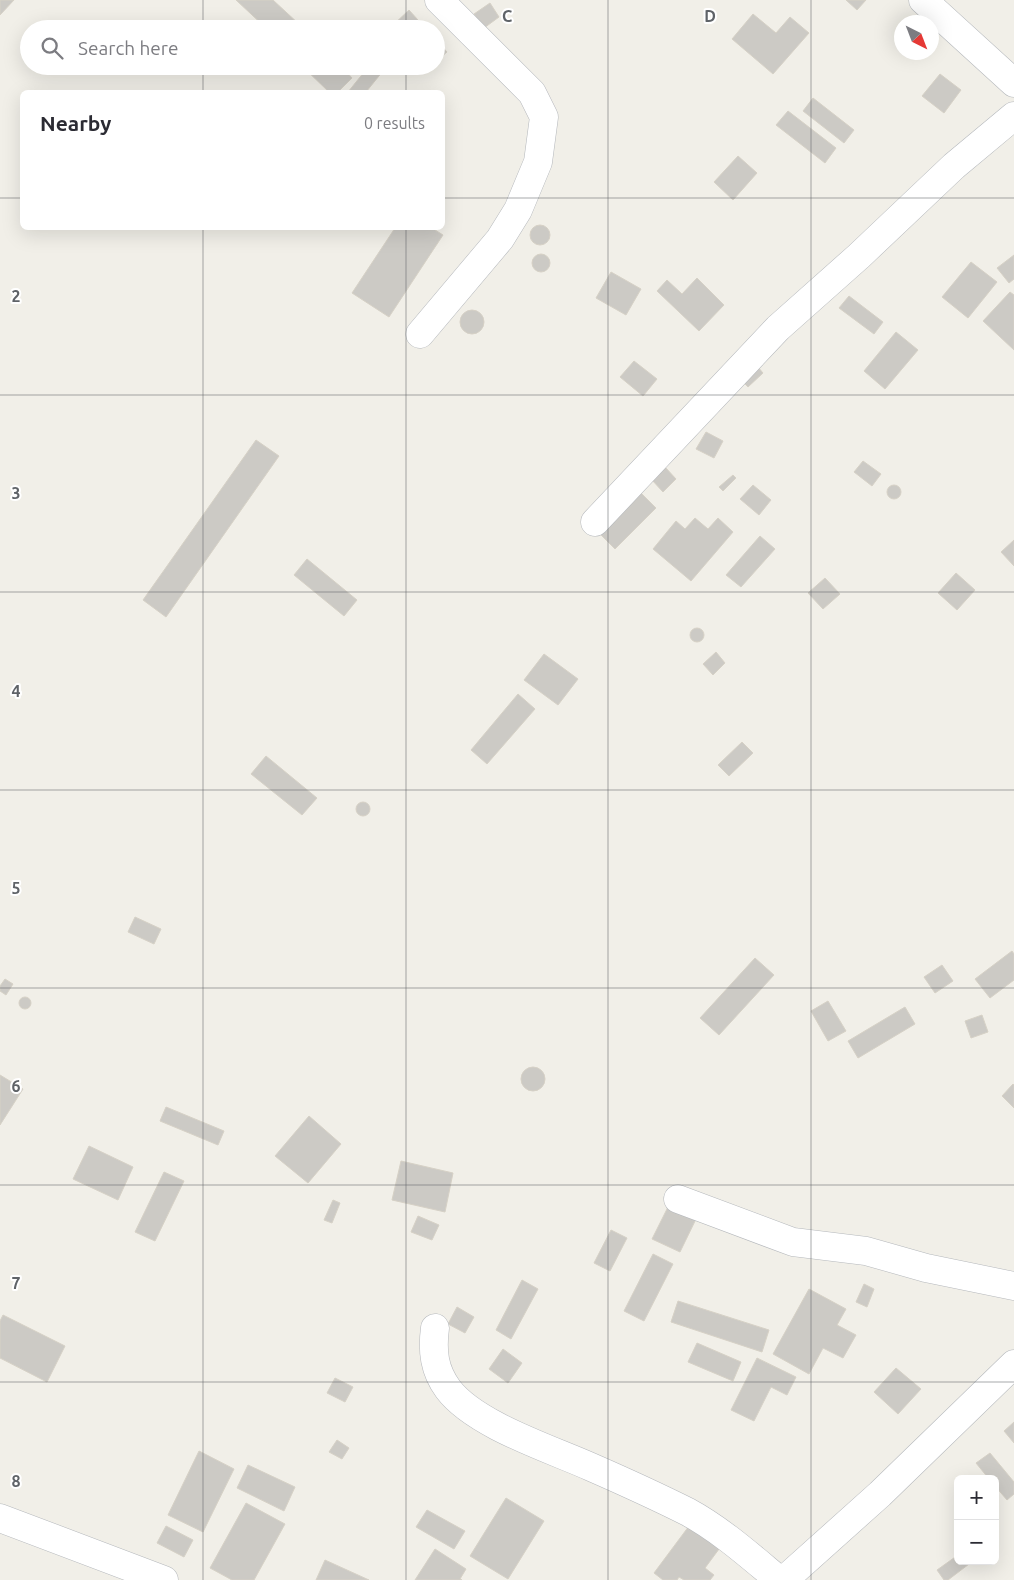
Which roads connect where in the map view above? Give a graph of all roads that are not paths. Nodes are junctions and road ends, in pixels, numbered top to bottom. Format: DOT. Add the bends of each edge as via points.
graph roads {
  1 [pos="439,0"];
  2 [pos="923,0"];
  3 [pos="1014,83"];
  4 [pos="1014,116"];
  5 [pos="420,334"];
  6 [pos="594,522"];
  7 [pos="678,1199"];
  8 [pos="1014,1286"];
  9 [pos="435,1328"];
  10 [pos="1014,1364"];
  11 [pos="0,1518"];
  12 [pos="164,1580"];
  13 [pos="779,1580"];
  14 [pos="784,1580"];
  1 -- 5 [label="street" via="532,93 544,117 538,162 518,210 500,239"];
  2 -- 3 [label="street"];
  4 -- 6 [label="street" via="954,166 778,328"];
  7 -- 8 [label="street" via="793,1242 866,1251 926,1268"];
  9 -- 13 [label="street" via="432,1348 435,1366 448,1389 462,1404 527,1440 688,1513 721,1533"];
  10 -- 14 [label="street" via="880,1494"];
  11 -- 12 [label="street"];
}
